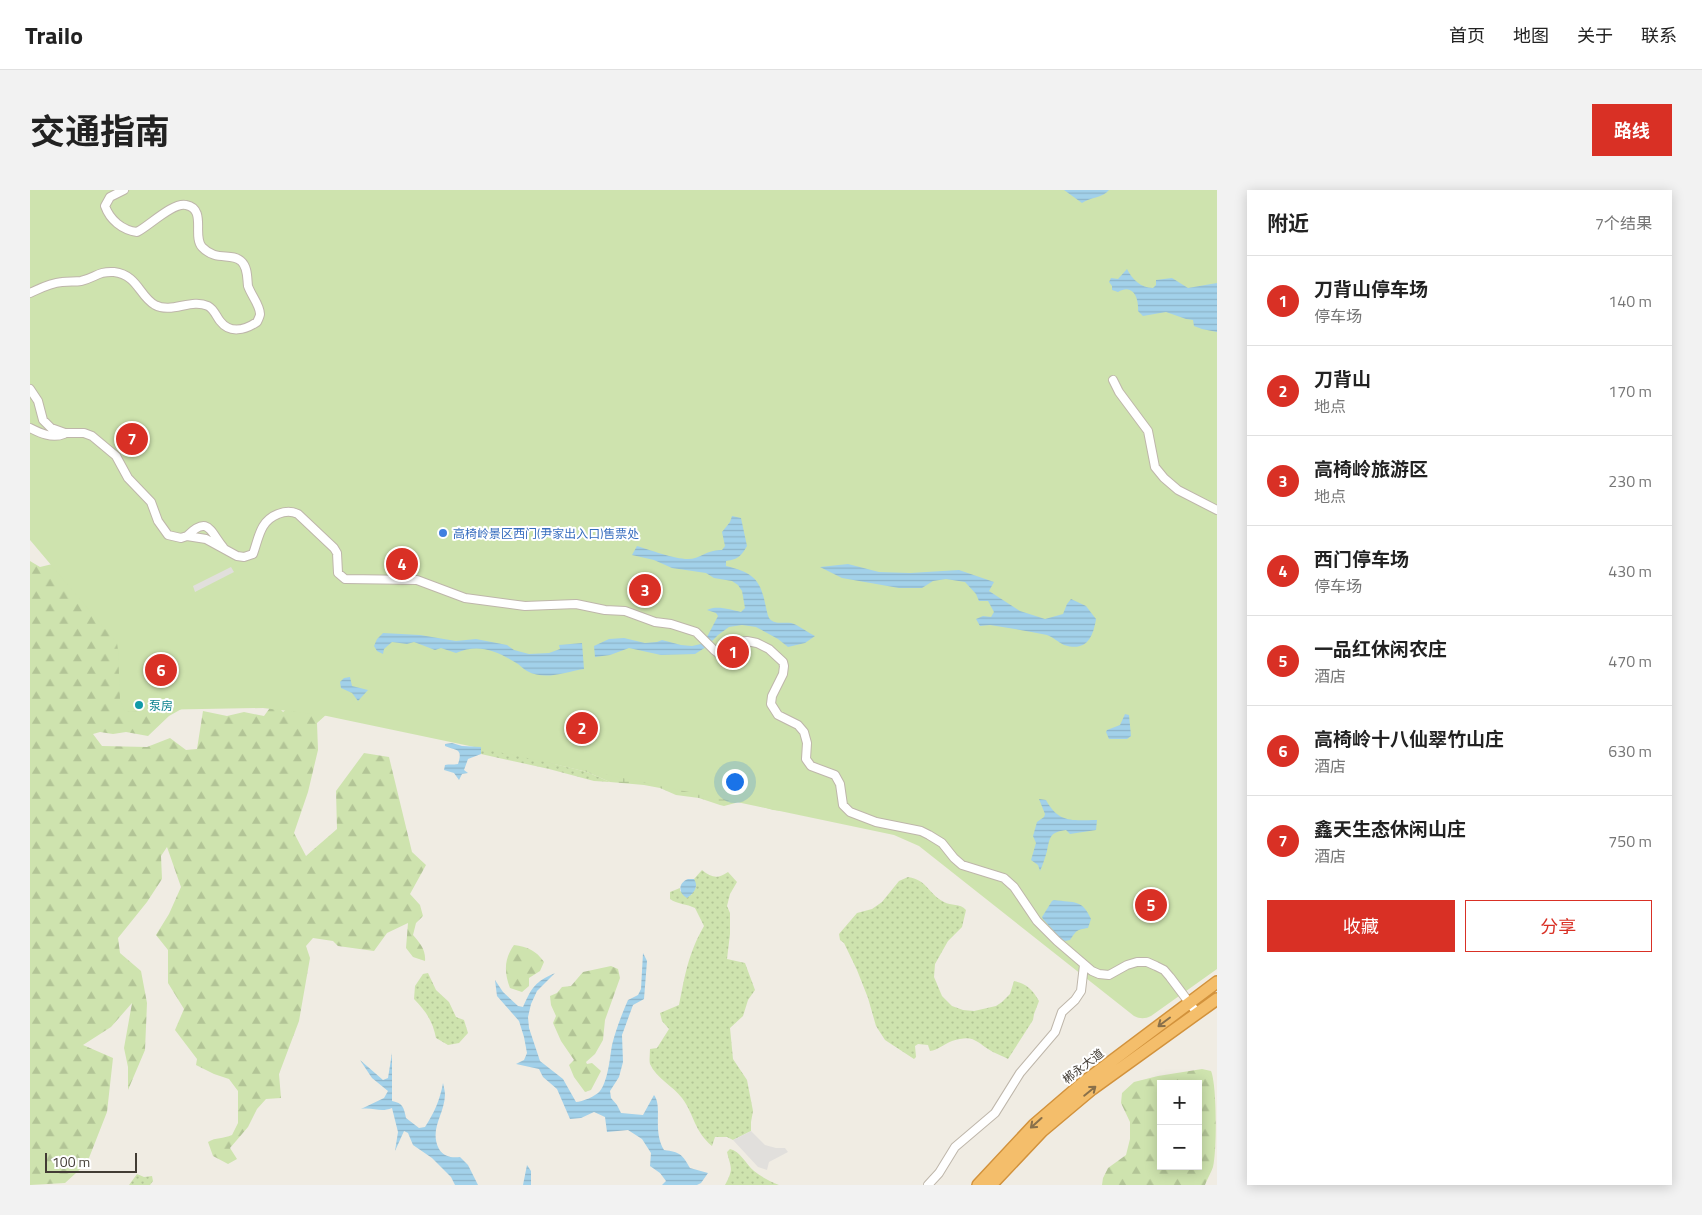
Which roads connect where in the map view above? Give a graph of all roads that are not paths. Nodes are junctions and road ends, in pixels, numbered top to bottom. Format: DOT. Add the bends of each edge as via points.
graph roads {
  1 [pos="124,190"];
  2 [pos="30,293"];
  3 [pos="1113,380"];
  4 [pos="30,390"];
  5 [pos="30,428"];
  6 [pos="66,433"];
  7 [pos="1217,510"];
  8 [pos="187,536"];
  9 [pos="225,550"];
  10 [pos="1084,965"];
  11 [pos="1217,982"];
  12 [pos="1217,998"];
  13 [pos="1189,1002"];
  14 [pos="1197,1013"];
  15 [pos="928,1185"];
  16 [pos="978,1185"];
  17 [pos="991,1185"];
  1 -- 2 [label="street" via="110,197 105,206 110,216 128,231 137,232 176,205 187,205 195,210 199,218 198,239 203,248 211,254 242,261 251,295 259,309 257,322 242,329 229,329 208,306 162,308 127,276 115,272 100,273 82,281 46,285"];
  3 -- 7 [label="street" via="1148,431 1155,466 1164,478 1178,490"];
  4 -- 6 [label="street" via="47,425"];
  5 -- 6 [label="street" via="45,435"];
  6 -- 8 [label="street" via="84,433 112,452 128,478 151,502 168,535"];
  8 -- 9 [label="street" via="206,539"];
  8 -- 9 [label="street" via="198,527 206,526"];
  9 -- 10 [label="street" via="237,556 249,556 268,518 294,512 334,548 338,574 345,579 417,580 465,598 525,606 576,604 625,611 696,632 718,653 739,642 763,645 780,658 784,666 771,700 772,708 804,732 808,763 835,776 840,784 844,808 876,822 929,835 942,843 962,864 1004,878 1037,921"];
  10 -- 13 [label="street" via="1105,975 1132,962 1147,962 1164,970"];
  10 -- 15 [label="street" via="1081,991 1062,1012 1054,1032 1020,1073 994,1113 955,1147 940,1173"];
  11 -- 13 [label="highway, 郴永大道"];
  12 -- 14 [label="highway, 郴永大道"];
  13 -- 14 [label="street"];
  13 -- 16 [label="highway, 郴永大道, one-way" via="1084,1082 1034,1125"];
  17 -- 14 [label="highway, 郴永大道, one-way" via="1042,1131 1092,1089"];
}
